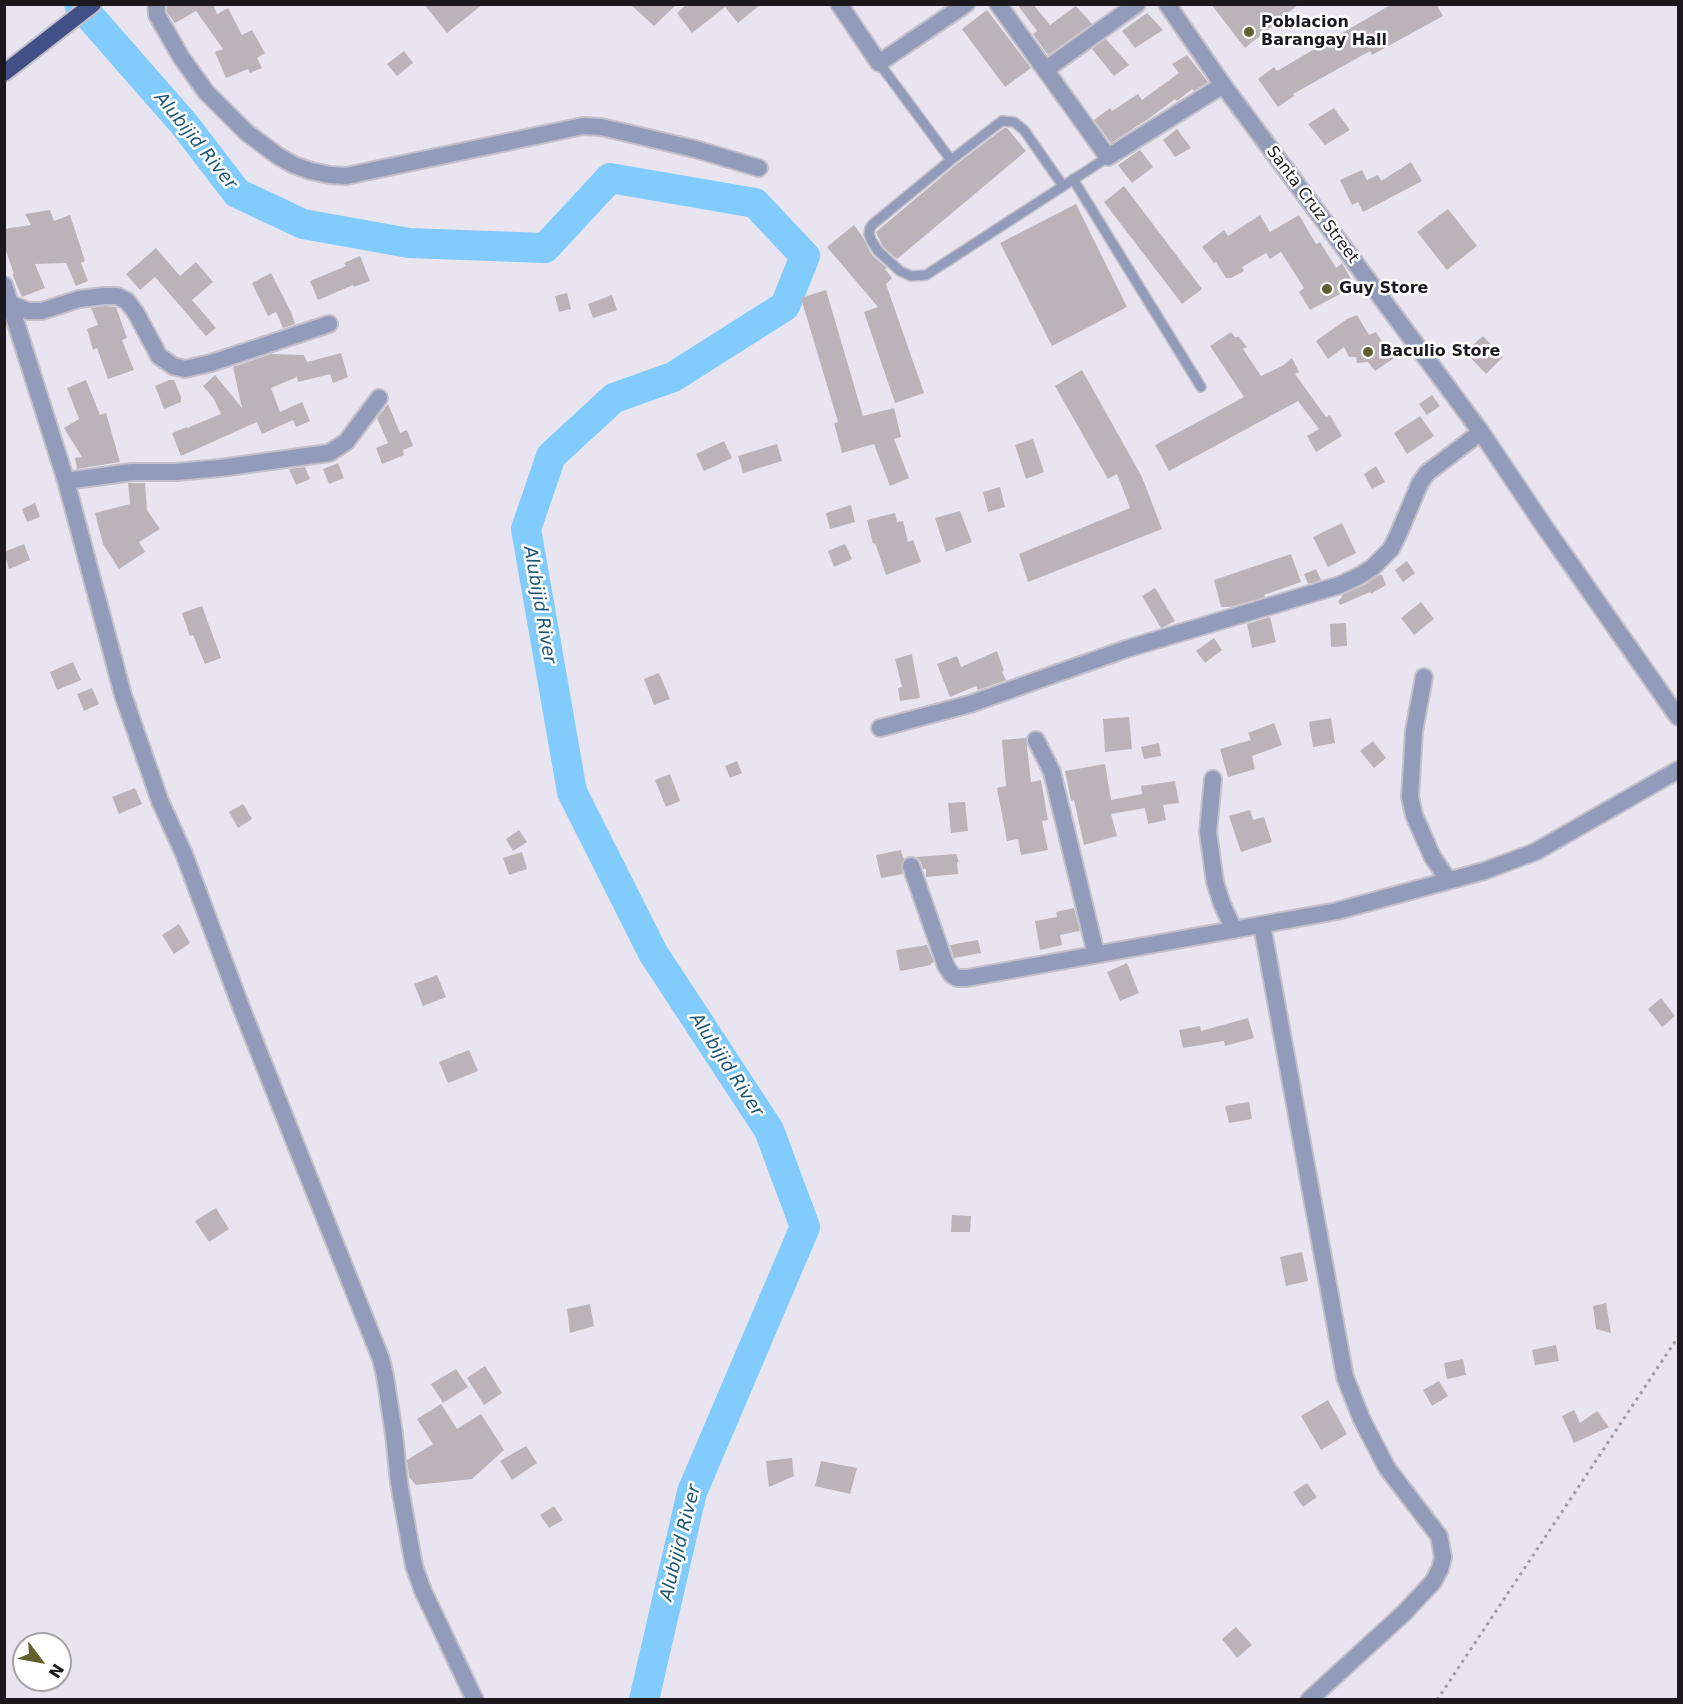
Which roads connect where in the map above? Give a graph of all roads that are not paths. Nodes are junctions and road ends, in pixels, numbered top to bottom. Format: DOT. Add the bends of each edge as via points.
graph roads {
  1 [pos="93,4"];
  2 [pos="156,4"];
  3 [pos="839,4"];
  4 [pos="966,4"];
  5 [pos="998,4"];
  6 [pos="1137,4"];
  7 [pos="1167,4"];
  8 [pos="879,63"];
  9 [pos="1045,70"];
  10 [pos="4,73"];
  11 [pos="1223,85"];
  12 [pos="1108,158"];
  13 [pos="951,159"];
  14 [pos="759,168"];
  15 [pos="1073,179"];
  16 [pos="1063,186"];
  17 [pos="4,285"];
  18 [pos="11,304"];
  19 [pos="329,324"];
  20 [pos="1201,387"];
  21 [pos="379,398"];
  22 [pos="1481,432"];
  23 [pos="66,481"];
  24 [pos="1424,677"];
  25 [pos="1678,717"];
  26 [pos="880,728"];
  27 [pos="1036,740"];
  28 [pos="1678,770"];
  29 [pos="1213,779"];
  30 [pos="911,867"];
  31 [pos="1448,880"];
  32 [pos="1262,925"];
  33 [pos="1234,930"];
  34 [pos="1096,954"];
  35 [pos="476,1700"];
  36 [pos="1309,1700"];
  1 -- 10 [label="highway"];
  2 -- 14 [label="street" via="157,15 206,92 246,132 278,156 311,171 345,176 583,126 695,149"];
  3 -- 8 [label="street"];
  4 -- 8 [label="street"];
  5 -- 9 [label="street"];
  6 -- 9 [label="street"];
  7 -- 11 [label="street, Santa Cruz Street"];
  8 -- 13 [label="lane"];
  9 -- 12 [label="street"];
  11 -- 12 [label="street"];
  11 -- 22 [label="street, Santa Cruz Street"];
  12 -- 15 [label="lane"];
  13 -- 16 [label="lane" via="1002,121 1014,122 1024,130"];
  13 -- 16 [label="lane" via="870,228 878,251 911,276 926,275"];
  15 -- 16 [label="lane"];
  15 -- 20 [label="lane"];
  17 -- 18 [label="street"];
  18 -- 19 [label="street" via="28,311 42,311 80,299 117,297 127,301 159,356 185,369"];
  18 -- 23 [label="street"];
  21 -- 23 [label="street" via="346,442 329,453 220,468 132,472"];
  22 -- 25 [label="street, Santa Cruz Street"];
  22 -- 26 [label="street" via="1427,473 1391,549 1359,576 1125,649 970,704"];
  23 -- 35 [label="street" via="123,695 160,801 381,1359 414,1566"];
  24 -- 31 [label="street" via="1414,731 1410,797 1432,856"];
  27 -- 34 [label="street" via="1052,772"];
  28 -- 31 [label="street" via="1535,852"];
  29 -- 33 [label="street" via="1208,832 1215,882"];
  30 -- 34 [label="street" via="946,966 957,978"];
  31 -- 32 [label="street" via="1337,911"];
  32 -- 33 [label="street"];
  32 -- 36 [label="street" via="1345,1377 1387,1468 1439,1536 1443,1557 1434,1582"];
  33 -- 34 [label="street"];
}
